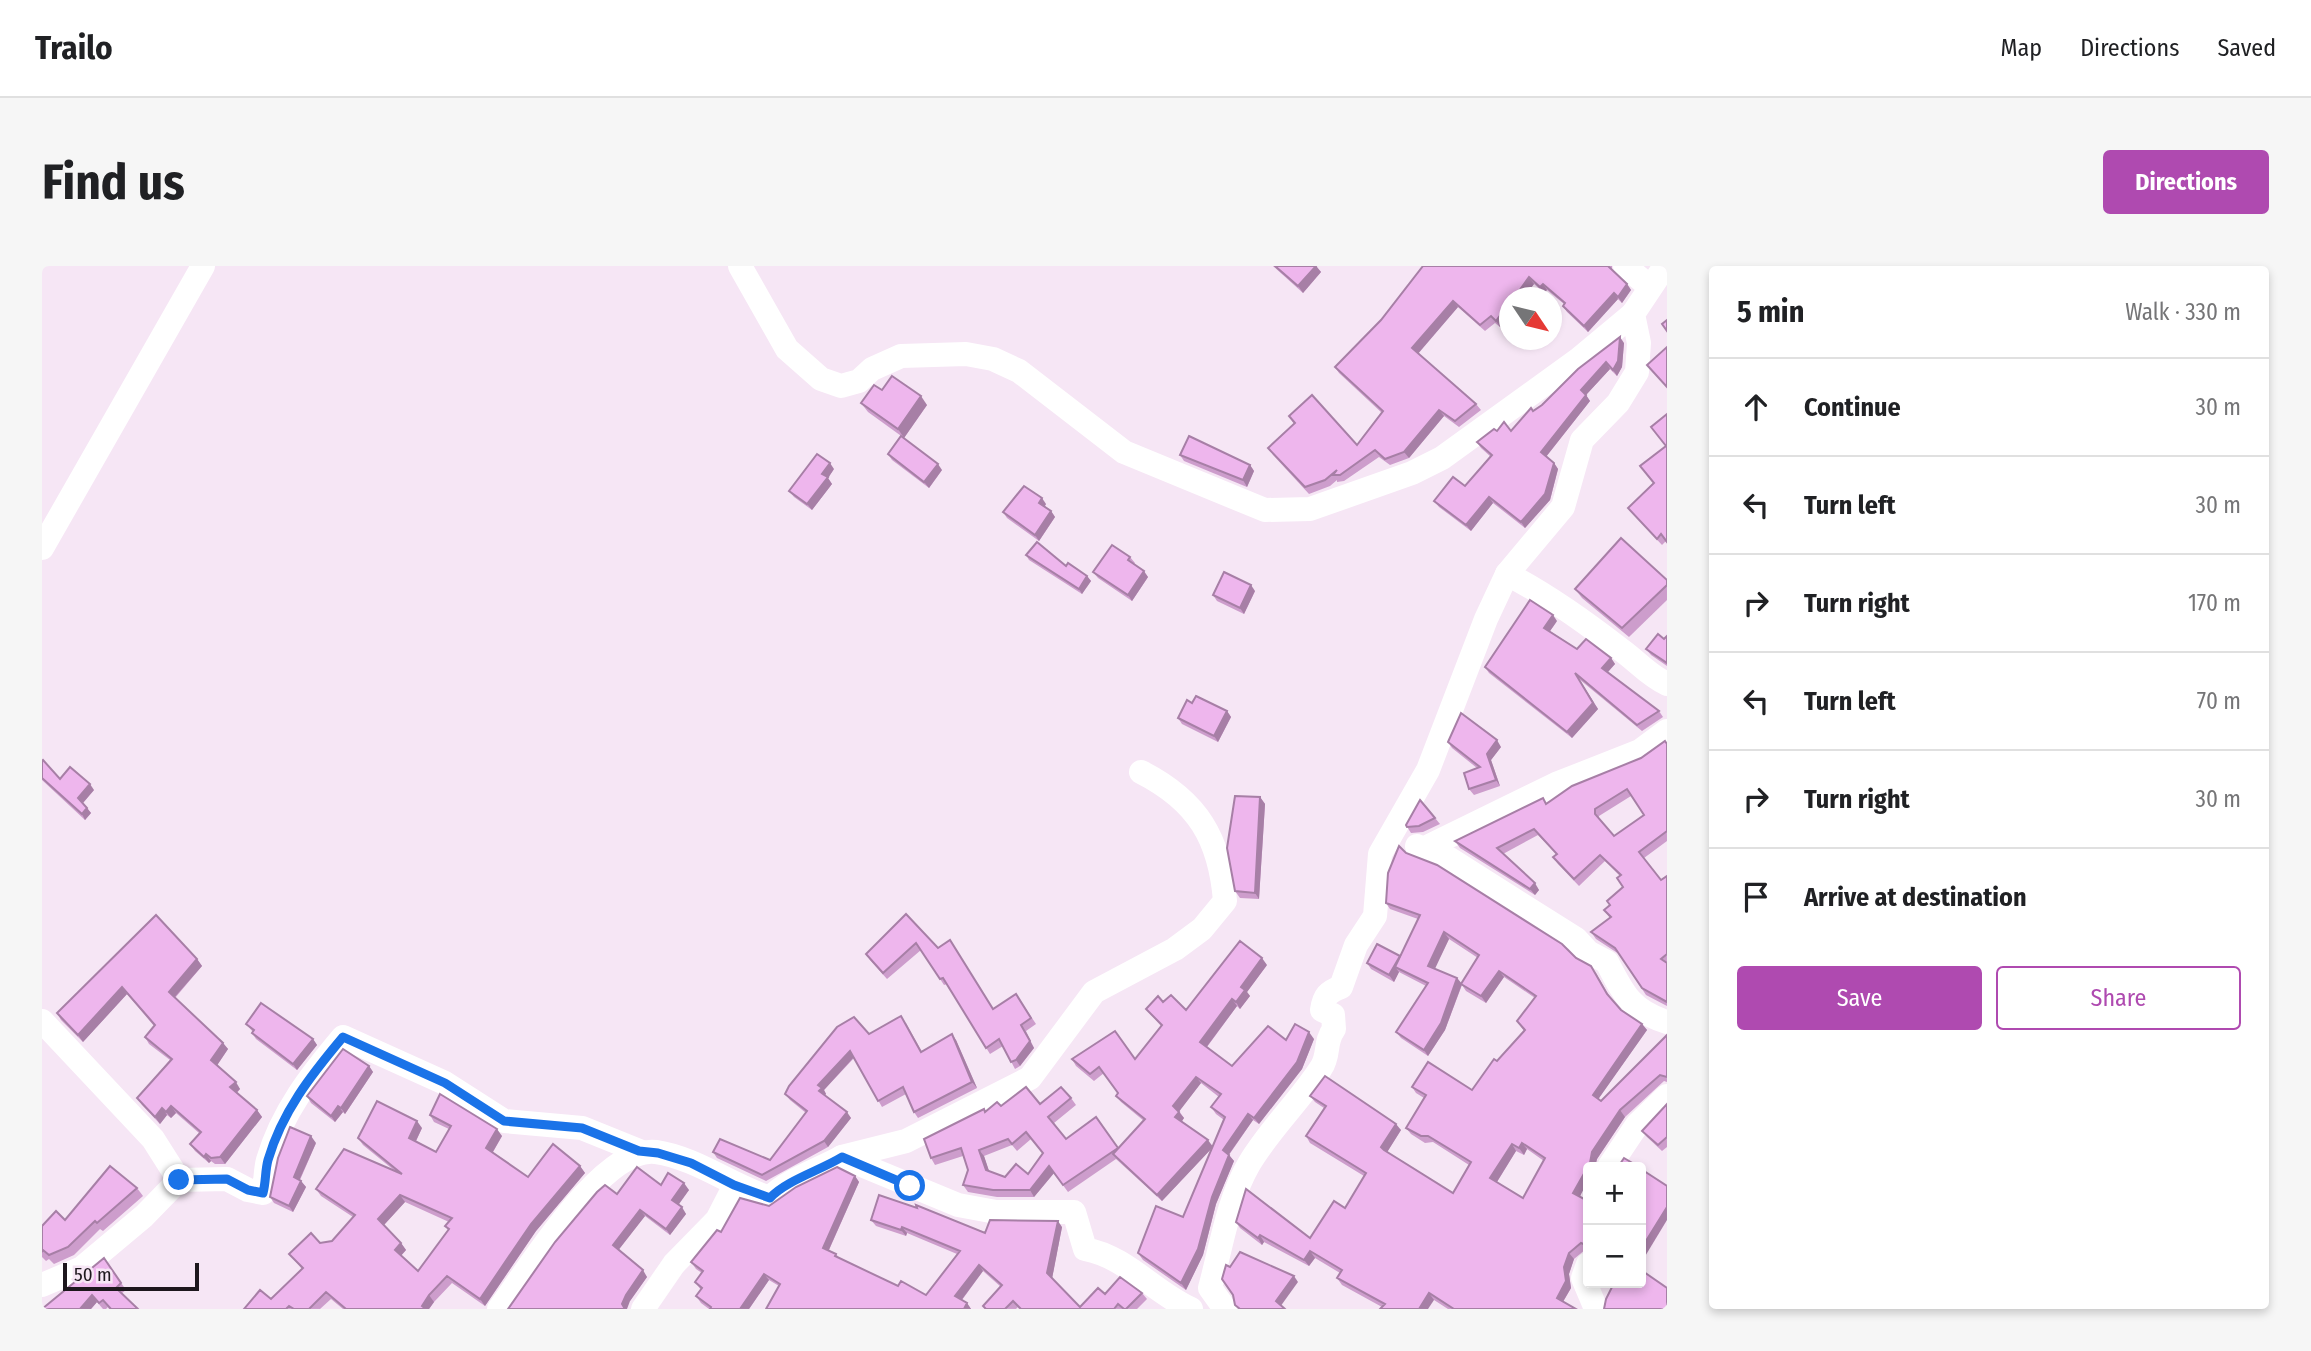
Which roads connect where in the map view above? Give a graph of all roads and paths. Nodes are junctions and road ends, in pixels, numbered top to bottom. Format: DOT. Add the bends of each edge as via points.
graph roads {
  1 [pos="203,266"];
  2 [pos="740,266"];
  3 [pos="1625,266"];
  4 [pos="1660,279"];
  5 [pos="1633,314"];
  6 [pos="42,548"];
  7 [pos="1507,575"];
  8 [pos="1667,684"];
  9 [pos="1667,731"];
  10 [pos="1141,772"];
  11 [pos="1393,836"];
  12 [pos="1423,849"];
  13 [pos="42,1021"];
  14 [pos="1667,1022"];
  15 [pos="1667,1096"];
  16 [pos="639,1151"];
  17 [pos="842,1157"];
  18 [pos="1612,1162"];
  19 [pos="179,1180"];
  20 [pos="734,1185"];
  21 [pos="42,1285"];
  22 [pos="1587,1288"];
  23 [pos="499,1309"];
  24 [pos="643,1309"];
  25 [pos="1191,1309"];
  26 [pos="1223,1309"];
  27 [pos="1596,1309"];
  1 -- 6 [label="street"];
  2 -- 5 [label="street" via="787,349 821,379 841,386 859,382 872,369 901,356 966,354 993,359 1019,371 1124,452 1265,510 1310,509 1442,458"];
  3 -- 4 [label="street"];
  4 -- 5 [label="street"];
  5 -- 7 [label="street" via="1639,343 1637,372 1618,403 1582,440 1563,507"];
  7 -- 8 [label="street" via="1544,593 1647,674"];
  7 -- 11 [label="street" via="1428,771"];
  9 -- 12 [label="street" via="1640,751 1556,784"];
  10 -- 17 [label="street" via="1170,787 1214,840 1225,901 1202,929 1175,949 1094,992 1030,1079 906,1141"];
  11 -- 12 [label="street"];
  11 -- 26 [label="street" via="1380,854 1375,916 1356,945 1341,987 1328,992 1323,1000 1322,1010 1333,1015 1334,1029 1326,1040 1326,1060 1249,1165 1235,1200 1210,1288"];
  12 -- 14 [label="street" via="1448,858 1576,939 1607,962 1614,981 1643,1015"];
  13 -- 19 [label="street" via="153,1139"];
  15 -- 18 [label="street" via="1637,1125"];
  16 -- 19 [label="street" via="582,1128 504,1121 445,1083 343,1037 305,1083 281,1125 267,1164 263,1193 227,1179"];
  16 -- 20 [label="street" via="691,1163"];
  16 -- 23 [label="street" via="576,1202"];
  17 -- 20 [label="street" via="808,1177 780,1186 770,1198"];
  17 -- 25 [label="street" via="958,1205 996,1212 1074,1212 1085,1249 1100,1251 1131,1268"];
  19 -- 21 [label="street" via="82,1268"];
  20 -- 24 [label="street" via="717,1220 674,1264"];
  22 -- 27 [label="street"];
}
